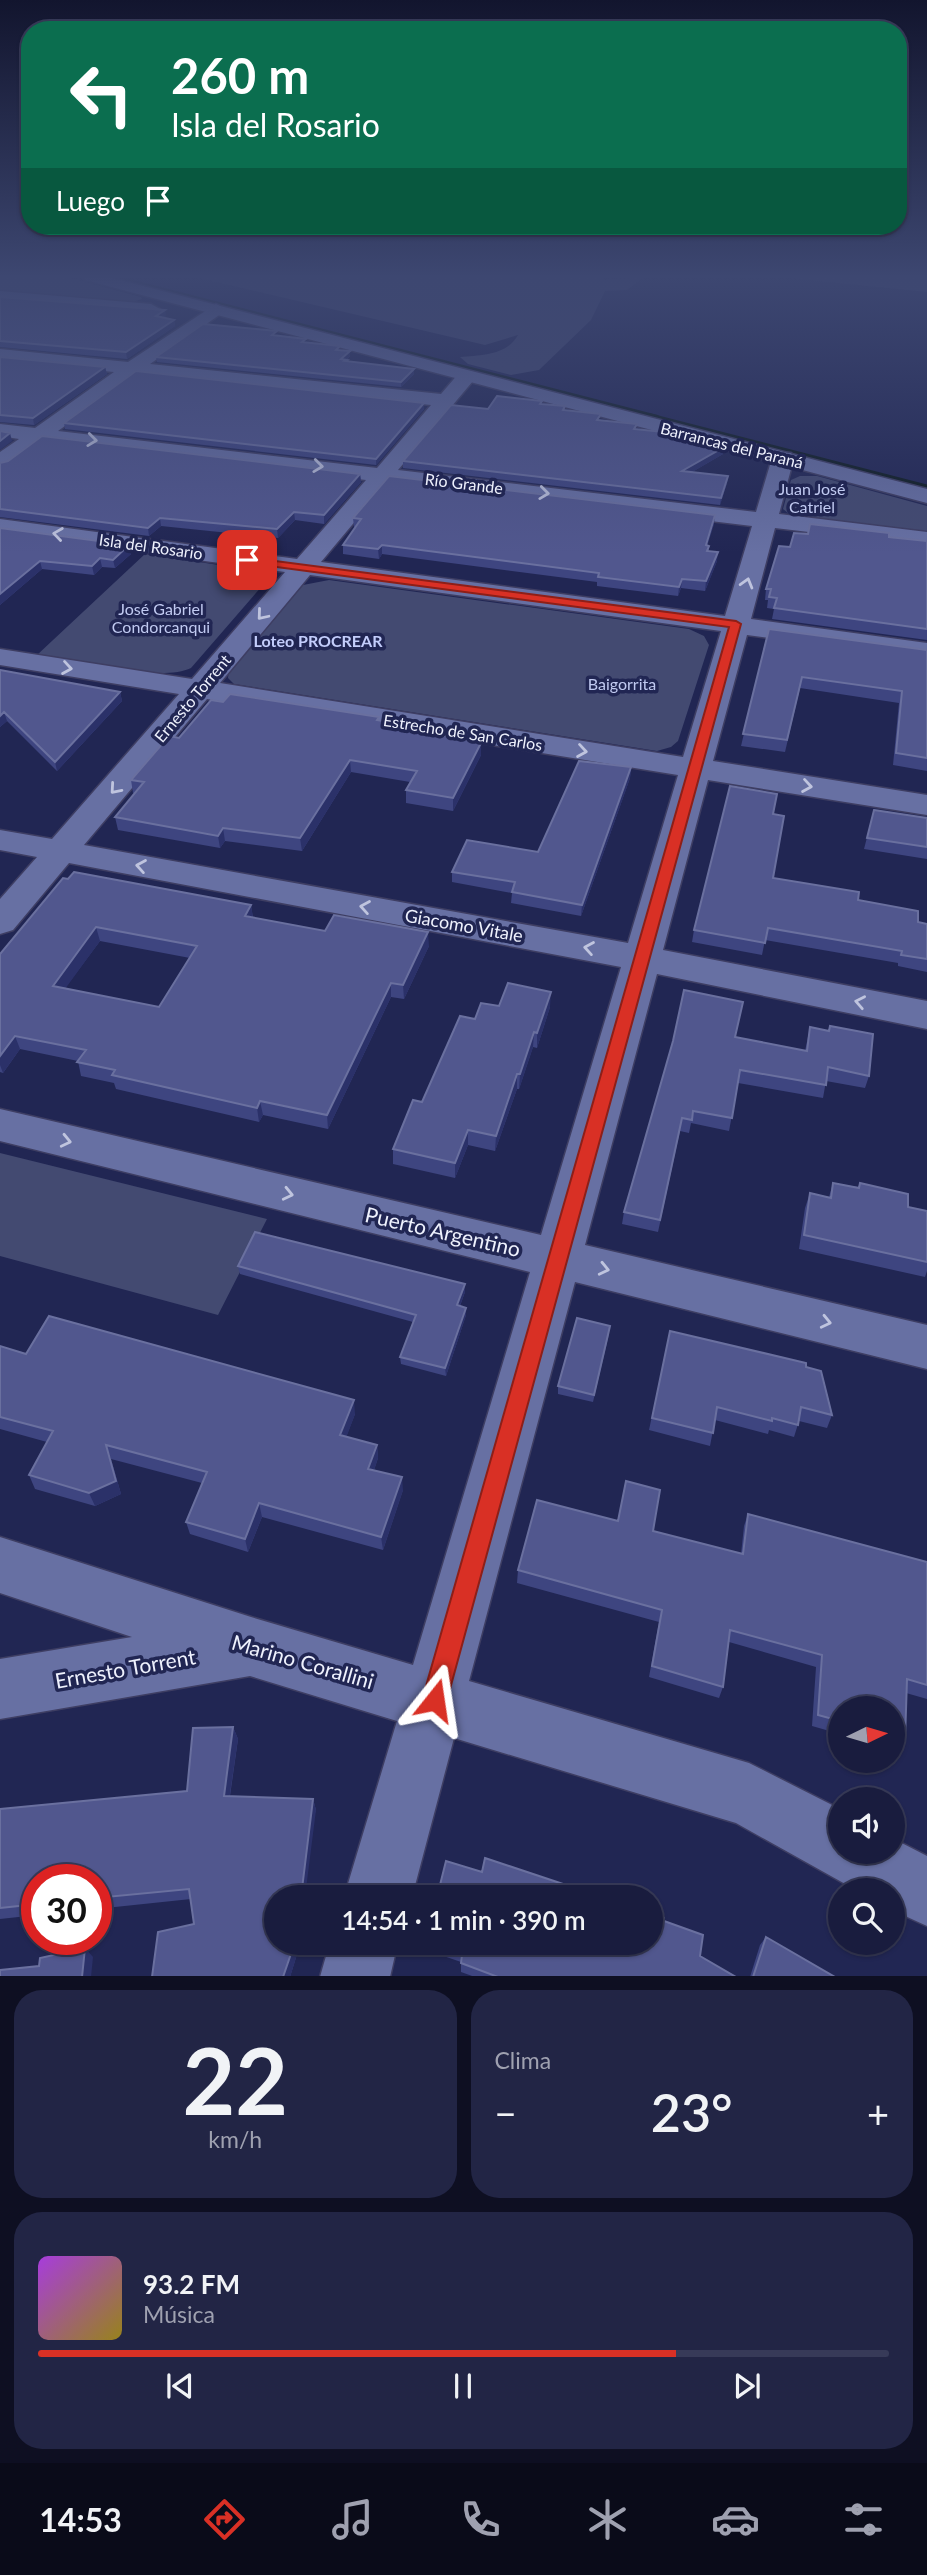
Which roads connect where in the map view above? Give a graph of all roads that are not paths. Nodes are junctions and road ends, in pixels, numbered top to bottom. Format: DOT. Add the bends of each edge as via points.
graph roads {
  1 [pos="132,369"];
  2 [pos="134,369"];
  3 [pos="437,369"];
  4 [pos="466,377"];
  5 [pos="444,400"];
  6 [pos="0,430"];
  7 [pos="39,434"];
  8 [pos="783,458"];
  9 [pos="0,462"];
  10 [pos="383,474"];
  11 [pos="927,496"];
  12 [pos="766,519"];
  13 [pos="0,526"];
  14 [pos="927,538"];
  15 [pos="302,567"];
  16 [pos="736,624"];
  17 [pos="927,651"];
  18 [pos="0,657"];
  19 [pos="200,690"];
  20 [pos="696,769"];
  21 [pos="927,805"];
  22 [pos="0,840"];
  23 [pos="61,851"];
  24 [pos="0,922"];
  25 [pos="642,958"];
  26 [pos="927,1015"];
  27 [pos="0,1125"];
  28 [pos="558,1258"];
  29 [pos="927,1347"];
  30 [pos="0,1565"];
  31 [pos="251,1647"];
  32 [pos="0,1689"];
  33 [pos="435,1700"];
  34 [pos="828,1838"];
  35 [pos="874,1864"];
  36 [pos="381,1885"];
  37 [pos="927,1892"];
  38 [pos="361,1955"];
  39 [pos="355,1976"];
  1 -- 7 [label="street"];
  2 -- 5 [label="street"];
  3 -- 4 [label="street, Barrancas del Paraná"];
  4 -- 5 [label="street, Ernesto Torrent"];
  4 -- 8 [label="street, Barrancas del Paraná"];
  5 -- 10 [label="street, Ernesto Torrent"];
  6 -- 7 [label="street, Río Grande"];
  7 -- 9 [label="street"];
  7 -- 10 [label="street, Río Grande, one-way"];
  8 -- 11 [label="street, Barrancas del Paraná"];
  8 -- 12 [label="street"];
  10 -- 12 [label="street, Río Grande, one-way"];
  10 -- 15 [label="street, Ernesto Torrent"];
  12 -- 14 [label="street, Río Grande"];
  16 -- 12 [label="street, one-way"];
  15 -- 13 [label="street, Isla del Rosario, one-way"];
  15 -- 16 [label="street, Isla del Rosario"];
  15 -- 19 [label="street, Ernesto Torrent, one-way"];
  16 -- 17 [label="street, Isla del Rosario"];
  16 -- 20 [label="street"];
  18 -- 19 [label="street, Estrecho de San Carlos, one-way"];
  19 -- 20 [label="street, Estrecho de San Carlos, one-way"];
  19 -- 23 [label="street, Ernesto Torrent, one-way"];
  20 -- 21 [label="street, Estrecho de San Carlos, one-way"];
  20 -- 25 [label="street"];
  22 -- 23 [label="street, Giacomo Vitale"];
  23 -- 24 [label="street, Ernesto Torrent"];
  25 -- 23 [label="street, Giacomo Vitale, one-way"];
  26 -- 25 [label="street, Giacomo Vitale, one-way"];
  25 -- 28 [label="street"];
  27 -- 28 [label="street, Puerto Argentino, one-way"];
  28 -- 29 [label="street, Puerto Argentino, one-way"];
  28 -- 33 [label="street"];
  30 -- 31 [label="street, Marino Corallini"];
  31 -- 32 [label="street, Ernesto Torrent"];
  31 -- 33 [label="street, Marino Corallini"];
  33 -- 34 [label="street, Marino Corallini" via="749,1795"];
  33 -- 36 [label="street"];
  35 -- 37 [label="street"];
  38 -- 39 [label="street"];
}
